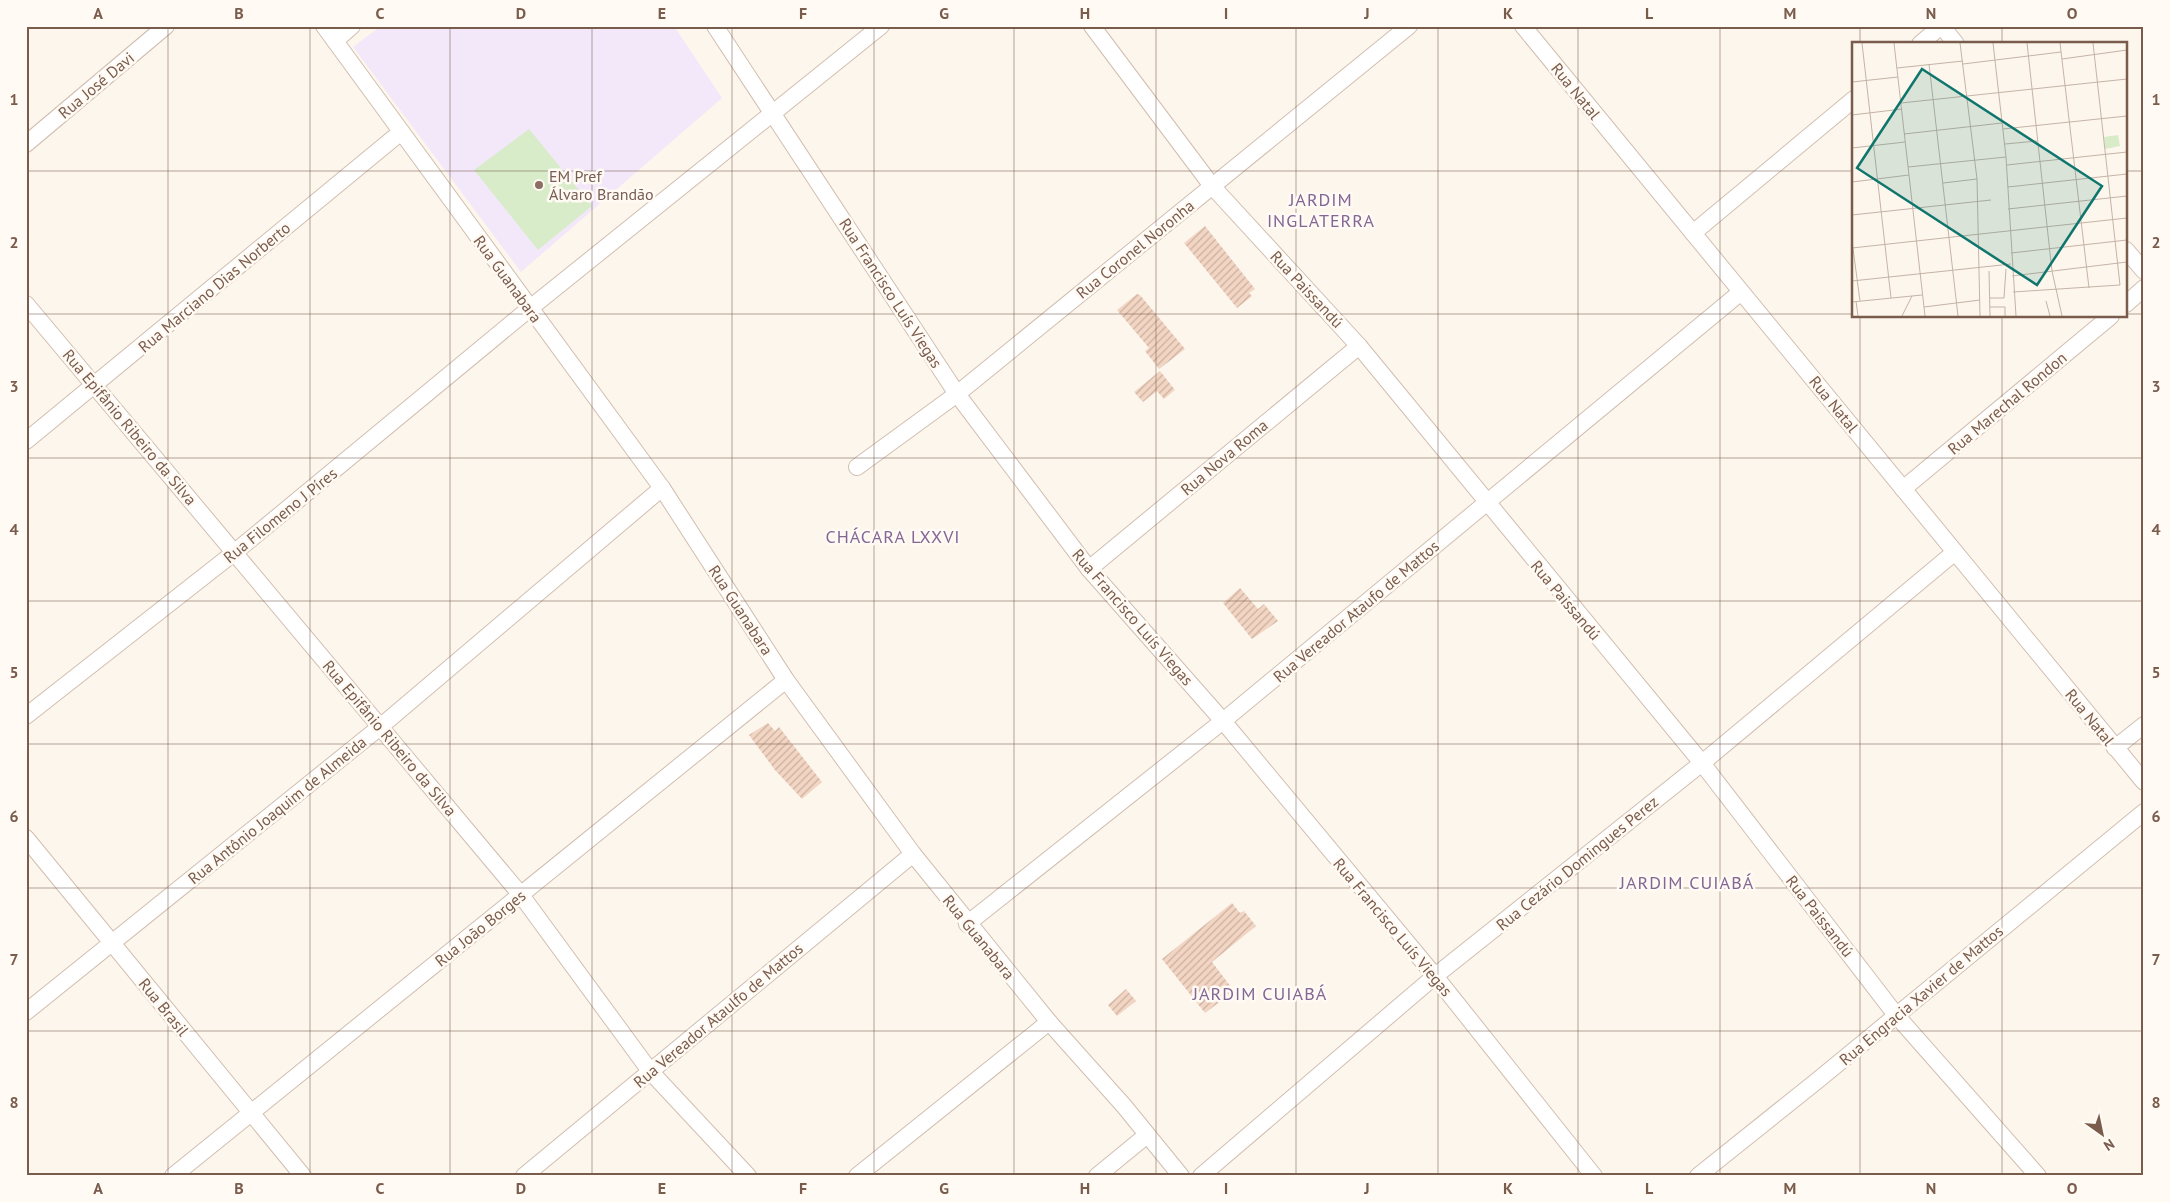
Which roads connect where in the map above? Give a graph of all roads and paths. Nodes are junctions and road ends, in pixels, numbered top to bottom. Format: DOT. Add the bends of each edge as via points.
graph roads {
  1 [pos="166,26"];
  2 [pos="324,26"];
  3 [pos="352,26"];
  4 [pos="715,26"];
  5 [pos="880,26"];
  6 [pos="1092,26"];
  7 [pos="1409,26"];
  8 [pos="1523,26"];
  9 [pos="1942,26"];
  10 [pos="335,40"];
  11 [pos="1922,42"];
  12 [pos="1954,42"];
  13 [pos="1852,101"];
  14 [pos="773,112"];
  15 [pos="401,132"];
  16 [pos="26,144"];
  17 [pos="1212,186"];
  18 [pos="1693,233"];
  19 [pos="2128,252"];
  20 [pos="2144,271"];
  21 [pos="2144,288"];
  22 [pos="1741,292"];
  23 [pos="2128,302"];
  24 [pos="26,304"];
  25 [pos="529,309"];
  26 [pos="2109,318"];
  27 [pos="1359,346"];
  28 [pos="95,386"];
  29 [pos="957,394"];
  30 [pos="26,441"];
  31 [pos="857,467"];
  32 [pos="662,488"];
  33 [pos="1903,489"];
  34 [pos="1486,503"];
  35 [pos="235,552"];
  36 [pos="1955,552"];
  37 [pos="1089,569"];
  38 [pos="786,680"];
  39 [pos="26,716"];
  40 [pos="1222,721"];
  41 [pos="2144,725"];
  42 [pos="380,727"];
  43 [pos="2115,748"];
  44 [pos="1702,763"];
  45 [pos="2144,782"];
  46 [pos="2144,812"];
  47 [pos="26,838"];
  48 [pos="913,854"];
  49 [pos="521,895"];
  50 [pos="967,924"];
  51 [pos="112,943"];
  52 [pos="1435,976"];
  53 [pos="26,1012"];
  54 [pos="1896,1015"];
  55 [pos="1049,1022"];
  56 [pos="650,1071"];
  57 [pos="250,1112"];
  58 [pos="1147,1135"];
  59 [pos="173,1176"];
  60 [pos="303,1176"];
  61 [pos="524,1176"];
  62 [pos="748,1176"];
  63 [pos="857,1176"];
  64 [pos="1097,1176"];
  65 [pos="1181,1176"];
  66 [pos="1201,1176"];
  67 [pos="1594,1176"];
  68 [pos="1698,1176"];
  69 [pos="2038,1176"];
  1 -- 16 [label="street, Rua José Davi"];
  2 -- 10 [label="street, Rua Guanabara"];
  3 -- 10 [label="street"];
  4 -- 14 [label="street, Rua Francisco Luís Viegas"];
  5 -- 14 [label="street, Rua Filomeno J Píres"];
  6 -- 17 [label="street, Rua Paissandú"];
  7 -- 17 [label="street, Rua Coronel Noronha"];
  8 -- 18 [label="street, Rua Natal"];
  9 -- 11 [label="street"];
  9 -- 12 [label="street"];
  10 -- 15 [label="street, Rua Guanabara"];
  13 -- 18 [label="street"];
  14 -- 25 [label="street, Rua Filomeno J Píres"];
  14 -- 29 [label="street, Rua Francisco Luís Viegas"];
  15 -- 25 [label="street, Rua Guanabara"];
  15 -- 28 [label="street, Rua Marciano Dias Norberto"];
  17 -- 27 [label="street, Rua Paissandú"];
  17 -- 29 [label="street, Rua Coronel Noronha"];
  18 -- 22 [label="street, Rua Natal"];
  19 -- 20 [label="street"];
  21 -- 23 [label="street"];
  22 -- 33 [label="street, Rua Natal"];
  22 -- 34 [label="street, Rua Vereador Ataufo de Mattos"];
  24 -- 28 [label="street, Rua Epifânio Ribeiro da Silva"];
  25 -- 32 [label="street, Rua Guanabara"];
  25 -- 35 [label="street, Rua Filomeno J Píres"];
  26 -- 33 [label="street, Rua Marechal Rondon"];
  27 -- 34 [label="street, Rua Paissandú"];
  27 -- 37 [label="street, Rua Nova Roma"];
  28 -- 30 [label="street, Rua Marciano Dias Norberto"];
  28 -- 35 [label="street, Rua Epifânio Ribeiro da Silva"];
  29 -- 31 [label="street, Rua Coronel Noronha"];
  29 -- 37 [label="street, Rua Francisco Luís Viegas"];
  32 -- 38 [label="street, Rua Guanabara"];
  32 -- 42 [label="street, Rua Antônio Joaquim de Almeida"];
  33 -- 36 [label="street, Rua Natal"];
  34 -- 40 [label="street, Rua Vereador Ataufo de Mattos"];
  34 -- 44 [label="street, Rua Paissandú"];
  35 -- 39 [label="street, Rua Filomeno J Píres"];
  35 -- 42 [label="street, Rua Epifânio Ribeiro da Silva"];
  36 -- 43 [label="street, Rua Natal"];
  36 -- 44 [label="street, Rua Cezário Domingues Perez"];
  37 -- 40 [label="street, Rua Francisco Luís Viegas"];
  38 -- 48 [label="street, Rua Guanabara"];
  38 -- 49 [label="street, Rua João Borges"];
  40 -- 50 [label="street, Rua Vereador Ataufo de Mattos"];
  40 -- 52 [label="street, Rua Francisco Luís Viegas"];
  41 -- 43 [label="street"];
  42 -- 49 [label="street, Rua Epifânio Ribeiro da Silva"];
  42 -- 51 [label="street, Rua Antônio Joaquim de Almeida"];
  43 -- 45 [label="street, Rua Natal"];
  44 -- 52 [label="street, Rua Cezário Domingues Perez"];
  44 -- 54 [label="street, Rua Paissandú"];
  46 -- 54 [label="street, Rua Engracia Xavier de Mattos"];
  47 -- 51 [label="street, Rua Brasil"];
  48 -- 50 [label="street, Rua Guanabara"];
  48 -- 56 [label="street, Rua Vereador Ataulfo de Mattos"];
  49 -- 56 [label="street, Rua Epifânio Ribeiro da Silva"];
  49 -- 57 [label="street, Rua João Borges"];
  50 -- 55 [label="street, Rua Guanabara"];
  51 -- 53 [label="street, Rua Antônio Joaquim de Almeida"];
  51 -- 57 [label="street, Rua Brasil"];
  52 -- 66 [label="street, Rua Cezário Domingues Perez"];
  52 -- 67 [label="street, Rua Francisco Luís Viegas"];
  54 -- 68 [label="street, Rua Engracia Xavier de Mattos"];
  54 -- 69 [label="street, Rua Paissandú"];
  55 -- 58 [label="street, Rua Guanabara"];
  55 -- 63 [label="street"];
  56 -- 61 [label="street, Rua Vereador Ataulfo de Mattos"];
  56 -- 62 [label="street, Rua Epifânio Ribeiro da Silva"];
  57 -- 59 [label="street, Rua João Borges"];
  57 -- 60 [label="street, Rua Brasil"];
  58 -- 64 [label="street"];
  58 -- 65 [label="street, Rua Guanabara"];
}
